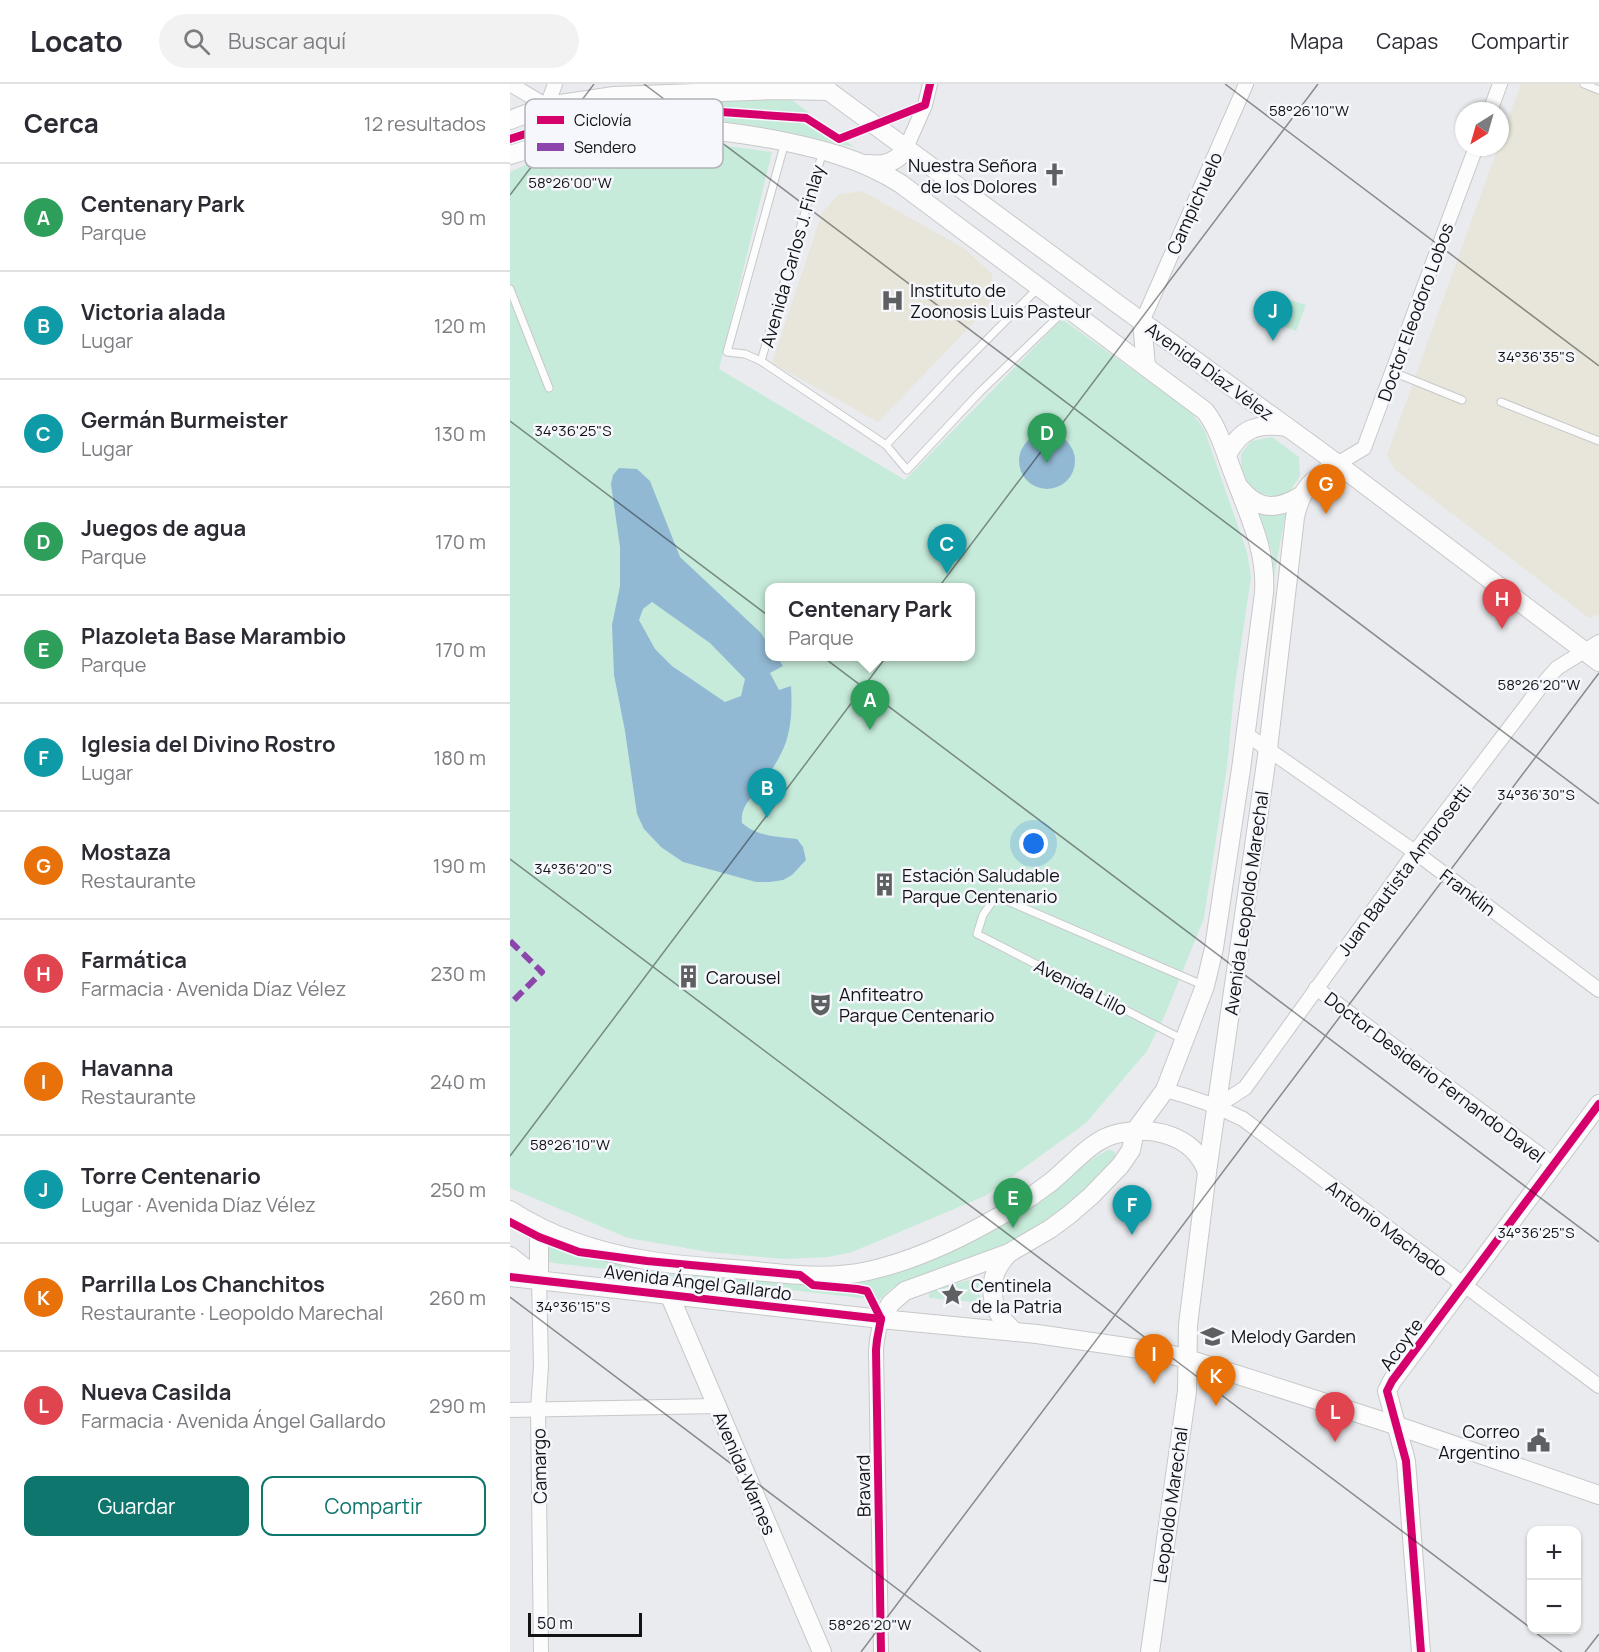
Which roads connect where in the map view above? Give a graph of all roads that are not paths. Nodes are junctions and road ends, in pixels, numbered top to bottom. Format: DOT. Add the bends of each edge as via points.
graph roads {
  1 [pos="510,84"];
  2 [pos="555,84"];
  3 [pos="930,84"];
  4 [pos="1246,84"];
  5 [pos="1500,84"];
  6 [pos="1584,84"];
  7 [pos="824,87"];
  8 [pos="1599,90"];
  9 [pos="535,99"];
  10 [pos="550,99"];
  11 [pos="589,99"];
  12 [pos="1493,102"];
  13 [pos="525,114"];
  14 [pos="510,120"];
  15 [pos="723,132"];
  16 [pos="785,142"];
  17 [pos="906,148"];
  18 [pos="823,150"];
  19 [pos="525,151"];
  20 [pos="510,155"];
  21 [pos="1473,156"];
  22 [pos="859,162"];
  23 [pos="1038,288"];
  24 [pos="510,289"];
  25 [pos="1067,308"];
  26 [pos="1142,322"];
  27 [pos="761,361"];
  28 [pos="1146,366"];
  29 [pos="1393,372"];
  30 [pos="549,388"];
  31 [pos="1462,400"];
  32 [pos="1501,402"];
  33 [pos="1288,427"];
  34 [pos="1599,441"];
  35 [pos="886,445"];
  36 [pos="1227,455"];
  37 [pos="1337,464"];
  38 [pos="1235,480"];
  39 [pos="1302,495"];
  40 [pos="1591,646"];
  41 [pos="1599,662"];
  42 [pos="1246,734"];
  43 [pos="1268,749"];
  44 [pos="1415,852"];
  45 [pos="1205,986"];
  46 [pos="1316,988"];
  47 [pos="1599,990"];
  48 [pos="1185,1040"];
  49 [pos="1165,1090"];
  50 [pos="1599,1104"];
  51 [pos="1217,1106"];
  52 [pos="1135,1131"];
  53 [pos="1554,1165"];
  54 [pos="1207,1172"];
  55 [pos="510,1210"];
  56 [pos="539,1227"];
  57 [pos="1009,1253"];
  58 [pos="510,1256"];
  59 [pos="510,1277"];
  60 [pos="539,1279"];
  61 [pos="1462,1284"];
  62 [pos="669,1294"];
  63 [pos="882,1319"];
  64 [pos="1015,1332"];
  65 [pos="1188,1359"];
  66 [pos="1599,1386"];
  67 [pos="716,1407"];
  68 [pos="538,1409"];
  69 [pos="510,1410"];
  70 [pos="1398,1426"];
  71 [pos="1599,1495"];
  72 [pos="541,1652"];
  73 [pos="822,1652"];
  74 [pos="881,1652"];
  75 [pos="1150,1652"];
  76 [pos="1421,1652"];
  1 -- 9 [label="street"];
  2 -- 10 [label="street"];
  3 -- 17 [label="street"];
  4 -- 26 [label="street, Campichuelo"];
  5 -- 12 [label="street"];
  6 -- 8 [label="lane"];
  7 -- 11 [label="main road"];
  7 -- 17 [label="main road, Avenida Díaz Vélez"];
  13 -- 14 [label="main road"];
  15 -- 16 [label="main road"];
  16 -- 18 [label="main road"];
  16 -- 27 [label="lane, Avenida Carlos J. Finlay" via="727,352"];
  17 -- 22 [label="main road" via="888,163"];
  17 -- 26 [label="main road, Avenida Díaz Vélez"];
  18 -- 22 [label="main road"];
  18 -- 27 [label="lane, Avenida Carlos J. Finlay"];
  19 -- 20 [label="main road"];
  21 -- 29 [label="street, Doctor Eleodoro Lobos"];
  22 -- 23 [label="main road, Avenida Díaz Vélez" via="901,184"];
  23 -- 25 [label="main road, Avenida Díaz Vélez"];
  23 -- 35 [label="lane"];
  24 -- 30 [label="lane"];
  25 -- 28 [label="main road, Avenida Díaz Vélez"];
  25 -- 35 [label="lane" via="907,470"];
  26 -- 28 [label="main road"];
  26 -- 33 [label="main road, Avenida Díaz Vélez"];
  27 -- 35 [label="lane"];
  28 -- 36 [label="main road, Avenida Díaz Vélez" via="1205,411"];
  29 -- 31 [label="lane"];
  29 -- 37 [label="street, Doctor Eleodoro Lobos" via="1365,448"];
  32 -- 34 [label="lane"];
  33 -- 36 [label="main road" via="1254,427 1239,436"];
  33 -- 37 [label="main road, Avenida Díaz Vélez"];
  36 -- 38 [label="main road, Avenida Leopoldo Marechal"];
  37 -- 39 [label="main road, Avenida Leopoldo Marechal" via="1318,476"];
  37 -- 40 [label="main road, Avenida Díaz Vélez"];
  38 -- 39 [label="main road" via="1248,497 1262,504 1280,505"];
  38 -- 42 [label="main road, Avenida Leopoldo Marechal" via="1255,529 1265,584"];
  39 -- 43 [label="main road, Avenida Leopoldo Marechal" via="1292,532"];
  40 -- 41 [label="main road, Avenida Díaz Vélez"];
  40 -- 44 [label="street, Juan Bautista Ambrosetti" via="1557,668 1542,685"];
  42 -- 43 [label="street, Franklin"];
  42 -- 45 [label="main road, Avenida Leopoldo Marechal" via="1219,927"];
  43 -- 44 [label="street, Franklin"];
  43 -- 51 [label="main road, Avenida Leopoldo Marechal"];
  44 -- 46 [label="street, Juan Bautista Ambrosetti"];
  44 -- 47 [label="street, Franklin"];
  45 -- 48 [label="main road, Avenida Leopoldo Marechal"];
  45 -- 48 [label="lane, Avenida Lillo" via="996,896 983,915 977,934"];
  46 -- 51 [label="street, Juan Bautista Ambrosetti" via="1245,1088"];
  46 -- 53 [label="street, Doctor Desiderio Fernando Davel"];
  48 -- 49 [label="main road, Avenida Leopoldo Marechal"];
  49 -- 51 [label="street, Antonio Machado"];
  49 -- 52 [label="main road, Avenida Leopoldo Marechal"];
  50 -- 53 [label="main road, Acoyte"];
  51 -- 54 [label="main road, Avenida Leopoldo Marechal"];
  51 -- 61 [label="street, Antonio Machado" via="1243,1119"];
  52 -- 54 [label="main road" via="1163,1133 1183,1142 1203,1161"];
  52 -- 56 [label="main road" via="1114,1134 1098,1142 1051,1182 963,1236 916,1257 867,1271 800,1275 647,1261 586,1246"];
  52 -- 57 [label="main road, Avenida Leopoldo Marechal" via="1131,1150 1091,1196 1050,1229"];
  53 -- 61 [label="main road, Acoyte"];
  54 -- 65 [label="main road, Avenida Leopoldo Marechal" via="1188,1325"];
  55 -- 56 [label="main road"];
  56 -- 60 [label="main road"];
  57 -- 63 [label="main road, Avenida Leopoldo Marechal" via="905,1291 891,1303"];
  57 -- 64 [label="main road" via="996,1270 992,1292 1000,1316"];
  58 -- 60 [label="main road"];
  59 -- 60 [label="main road, Avenida Ángel Gallardo"];
  60 -- 62 [label="main road, Avenida Ángel Gallardo"];
  60 -- 68 [label="street, Camargo"];
  61 -- 66 [label="street, Antonio Machado"];
  61 -- 70 [label="main road, Acoyte" via="1387,1391"];
  62 -- 63 [label="main road, Avenida Ángel Gallardo"];
  62 -- 67 [label="main road, Avenida Warnes"];
  63 -- 64 [label="main road, Avenida Ángel Gallardo"];
  63 -- 74 [label="street, Bravard" via="876,1350"];
  64 -- 65 [label="main road, Avenida Ángel Gallardo"];
  65 -- 70 [label="main road, Avenida Ángel Gallardo"];
  65 -- 75 [label="main road, Leopoldo Marechal" via="1187,1391"];
  67 -- 68 [label="street"];
  67 -- 73 [label="main road, Avenida Warnes"];
  68 -- 69 [label="street"];
  68 -- 72 [label="street, Camargo"];
  70 -- 71 [label="main road, Avenida Ángel Gallardo"];
  70 -- 76 [label="main road, Acoyte" via="1406,1461"];
}
